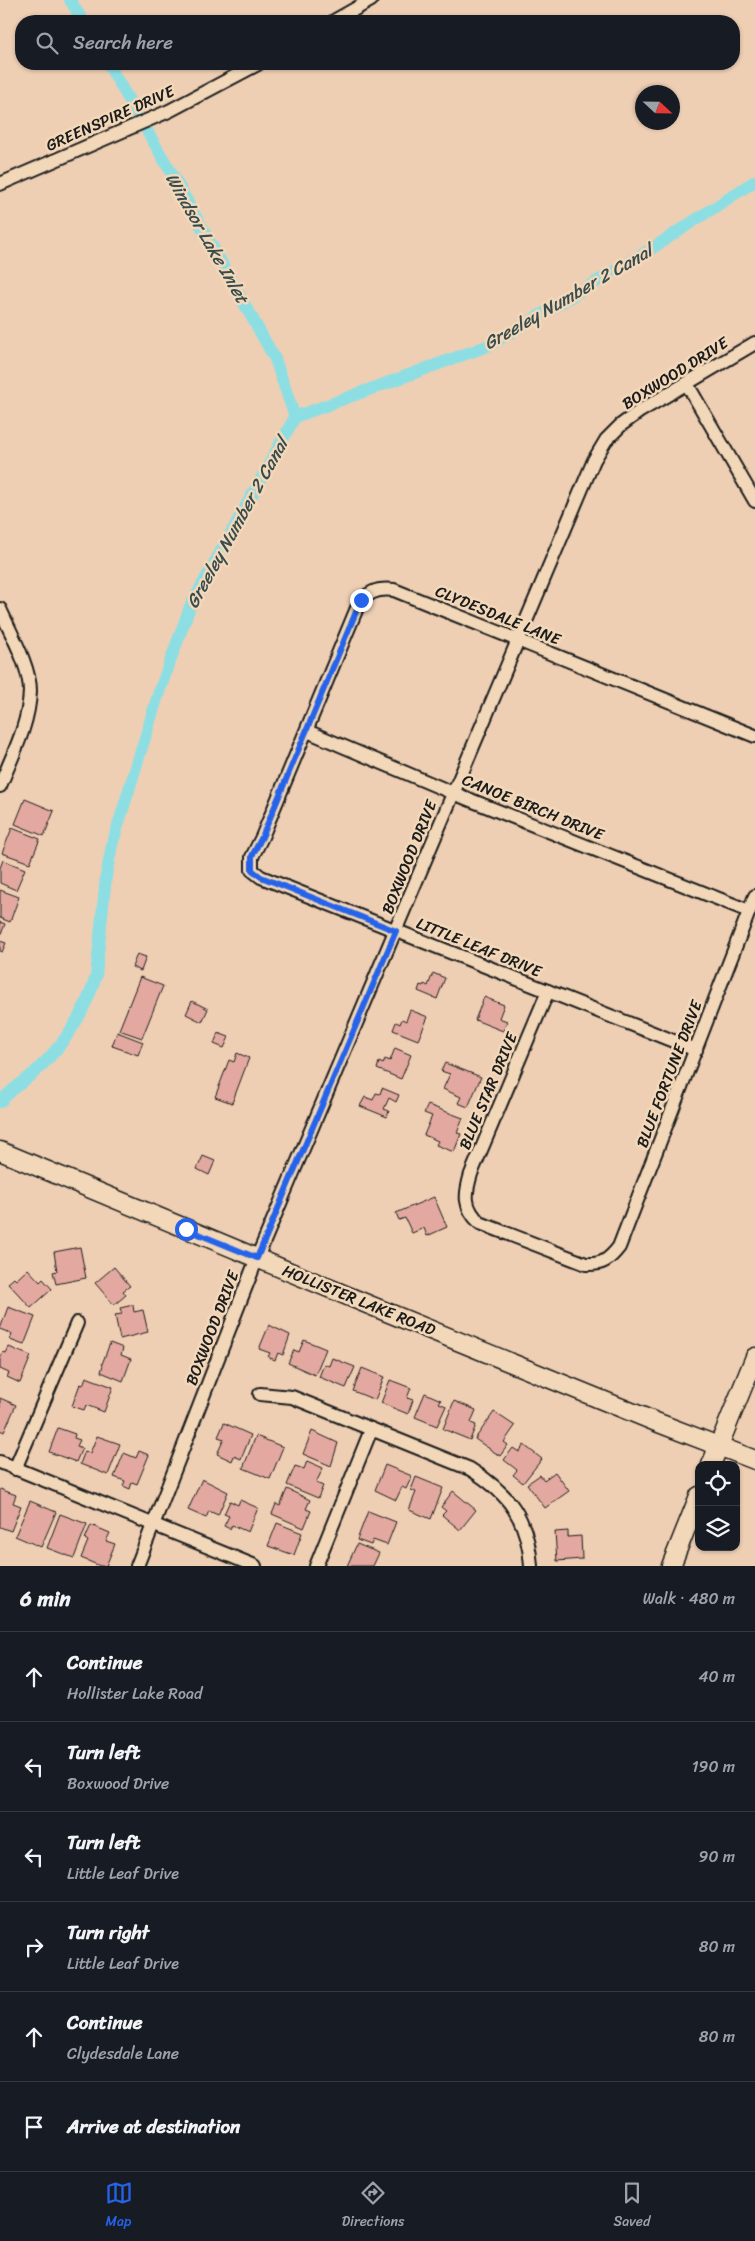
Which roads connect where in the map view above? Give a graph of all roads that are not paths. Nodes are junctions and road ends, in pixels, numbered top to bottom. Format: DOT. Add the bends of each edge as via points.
graph roads {
  1 [pos="371,0"];
  2 [pos="345,15"];
  3 [pos="246,70"];
  4 [pos="0,184"];
  5 [pos="755,343"];
  6 [pos="687,384"];
  7 [pos="755,501"];
  8 [pos="0,609"];
  9 [pos="518,640"];
  10 [pos="306,731"];
  11 [pos="755,736"];
  12 [pos="3,768"];
  13 [pos="0,786"];
  14 [pos="453,793"];
  15 [pos="755,896"];
  16 [pos="749,911"];
  17 [pos="396,931"];
  18 [pos="548,991"];
  19 [pos="696,1050"];
  20 [pos="0,1150"];
  21 [pos="257,1258"];
  22 [pos="607,1260"];
  23 [pos="77,1323"];
  24 [pos="755,1357"];
  25 [pos="260,1394"];
  26 [pos="371,1430"];
  27 [pos="719,1446"];
  28 [pos="755,1460"];
  29 [pos="713,1461"];
  30 [pos="0,1462"];
  31 [pos="15,1468"];
  32 [pos="695,1506"];
  33 [pos="152,1526"];
  34 [pos="137,1566"];
  35 [pos="255,1566"];
  36 [pos="316,1566"];
  37 [pos="531,1566"];
  38 [pos="671,1566"];
  1 -- 2 [label="street"];
  3 -- 4 [label="street, GREENSPIRE DRIVE" via="169,110"];
  5 -- 6 [label="street, BOXWOOD DRIVE"];
  6 -- 7 [label="street"];
  6 -- 9 [label="street, BOXWOOD DRIVE" via="640,411 606,440 594,460"];
  8 -- 12 [label="street" via="27,673 30,691 21,737"];
  9 -- 10 [label="street, CLYDESDALE LANE" via="394,590 381,589 370,593 357,608"];
  9 -- 11 [label="street, CLYDESDALE LANE"];
  9 -- 14 [label="street, BOXWOOD DRIVE"];
  10 -- 14 [label="street, CANOE BIRCH DRIVE"];
  10 -- 17 [label="street, LITTLE LEAF DRIVE" via="252,856 252,870 261,877"];
  12 -- 13 [label="street"];
  14 -- 16 [label="street, CANOE BIRCH DRIVE"];
  14 -- 17 [label="street, BOXWOOD DRIVE"];
  15 -- 16 [label="street, BLUE FORTUNE DRIVE"];
  16 -- 19 [label="street, BLUE FORTUNE DRIVE"];
  17 -- 18 [label="street, LITTLE LEAF DRIVE"];
  17 -- 21 [label="street, BOXWOOD DRIVE"];
  18 -- 19 [label="street, LITTLE LEAF DRIVE"];
  18 -- 22 [label="street, BLUE STAR DRIVE" via="471,1174 466,1189 467,1205 471,1215 480,1223 586,1264"];
  19 -- 22 [label="street, BLUE FORTUNE DRIVE" via="619,1247"];
  20 -- 21 [label="street, HOLLISTER LAKE ROAD"];
  21 -- 27 [label="street, HOLLISTER LAKE ROAD"];
  21 -- 33 [label="street, BOXWOOD DRIVE"];
  23 -- 31 [label="street"];
  24 -- 27 [label="street"];
  25 -- 26 [label="street" via="292,1397"];
  26 -- 36 [label="street"];
  26 -- 37 [label="street" via="470,1469 491,1483 517,1513 530,1550"];
  27 -- 28 [label="street, HOLLISTER LAKE ROAD"];
  27 -- 29 [label="street"];
  30 -- 31 [label="street"];
  31 -- 33 [label="street"];
  32 -- 38 [label="street"];
  33 -- 34 [label="street, BOXWOOD DRIVE"];
  33 -- 35 [label="street"];
}
